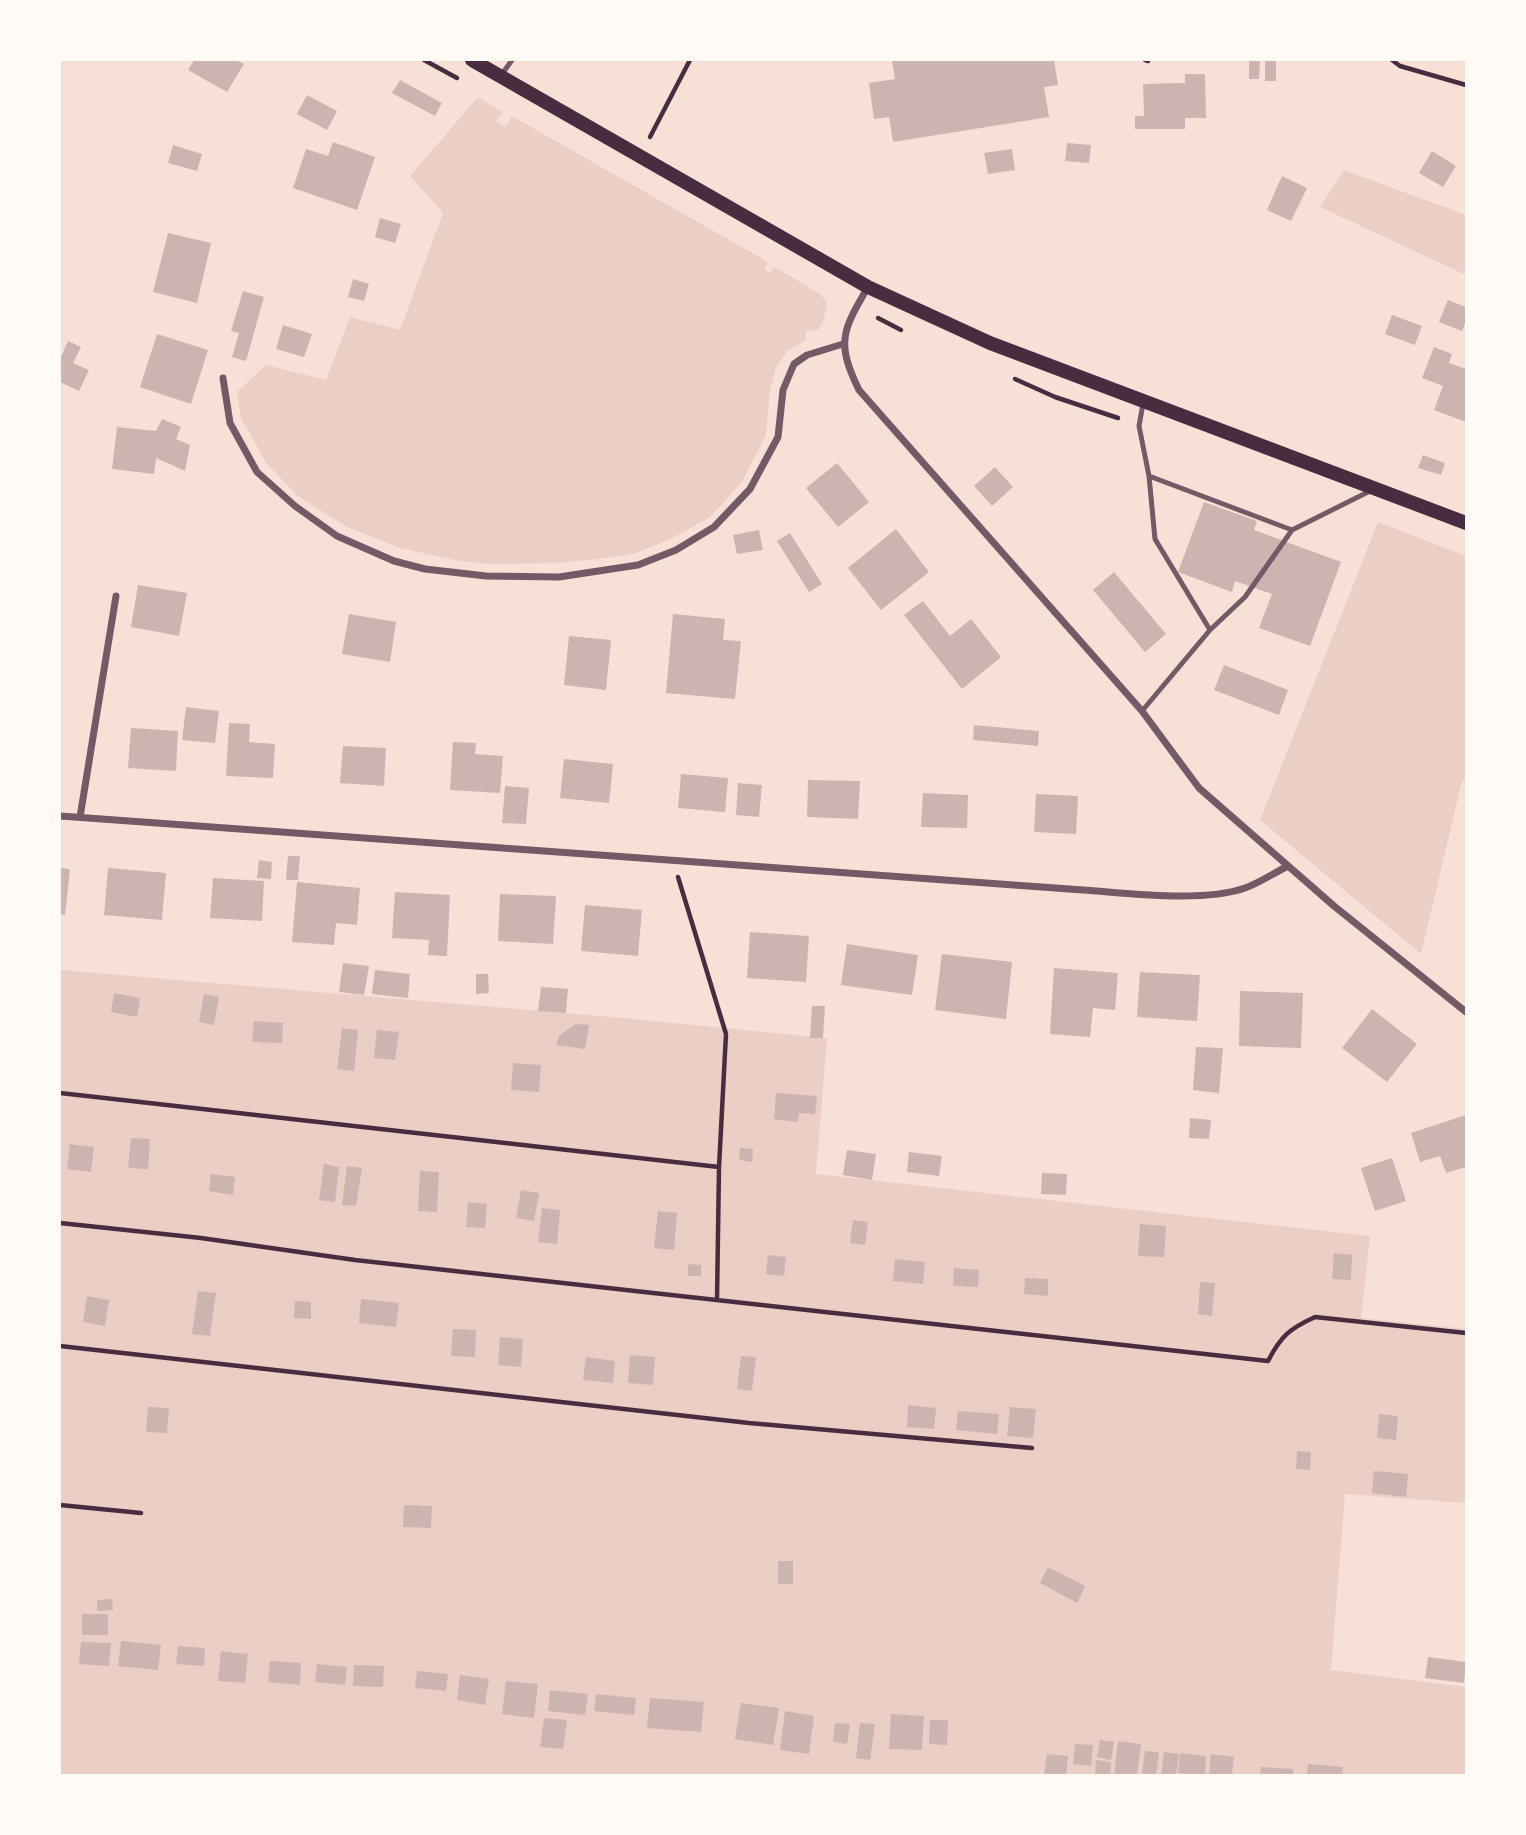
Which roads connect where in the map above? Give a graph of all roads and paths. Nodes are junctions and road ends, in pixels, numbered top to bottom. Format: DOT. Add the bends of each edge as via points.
graph roads {
  1 [pos="472,60"];
  2 [pos="512,60"];
  3 [pos="690,60"];
  4 [pos="1392,60"];
  5 [pos="501,76"];
  6 [pos="1466,85"];
  7 [pos="639,131"];
  8 [pos="867,287"];
  9 [pos="843,344"];
  10 [pos="223,378"];
  11 [pos="1143,401"];
  12 [pos="1149,476"];
  13 [pos="1376,488"];
  14 [pos="1466,523"];
  15 [pos="1292,530"];
  16 [pos="116,596"];
  17 [pos="1210,630"];
  18 [pos="1142,711"];
  19 [pos="60,816"];
  20 [pos="80,817"];
  21 [pos="673,859"];
  22 [pos="1288,866"];
  23 [pos="1466,1012"];
  24 [pos="60,1093"];
  25 [pos="719,1167"];
  26 [pos="60,1223"];
  27 [pos="717,1300"];
  28 [pos="1466,1333"];
  29 [pos="60,1346"];
  30 [pos="1032,1448"];
  31 [pos="60,1505"];
  32 [pos="141,1513"];
  1 -- 5 [label="main road"];
  2 -- 5 [label="lane"];
  3 -- 7 [label="path" via="650,137"];
  4 -- 6 [label="path"];
  5 -- 8 [label="main road"];
  8 -- 9 [label="street"];
  8 -- 11 [label="main road" via="990,343"];
  9 -- 10 [label="street" via="793,364 783,390 778,437 750,489 714,527 677,550 638,565 559,577 425,569 337,536 257,472 230,423"];
  9 -- 18 [label="street" via="859,390"];
  11 -- 12 [label="lane" via="1139,426"];
  11 -- 13 [label="main road"];
  12 -- 15 [label="lane"];
  12 -- 17 [label="lane" via="1155,539"];
  13 -- 14 [label="main road"];
  13 -- 15 [label="lane"];
  15 -- 17 [label="lane" via="1245,597"];
  16 -- 20 [label="street"];
  17 -- 18 [label="lane"];
  18 -- 22 [label="street" via="1199,788"];
  19 -- 20 [label="street"];
  20 -- 21 [label="street"];
  21 -- 22 [label="street" via="1179,895 1245,888"];
  21 -- 25 [label="path" via="726,1034"];
  22 -- 23 [label="street"];
  24 -- 25 [label="path"];
  25 -- 27 [label="path"];
  26 -- 27 [label="path"];
  27 -- 28 [label="path" via="1268,1361 1292,1327 1315,1317"];
  29 -- 30 [label="path" via="749,1423"];
  31 -- 32 [label="path"];
}
